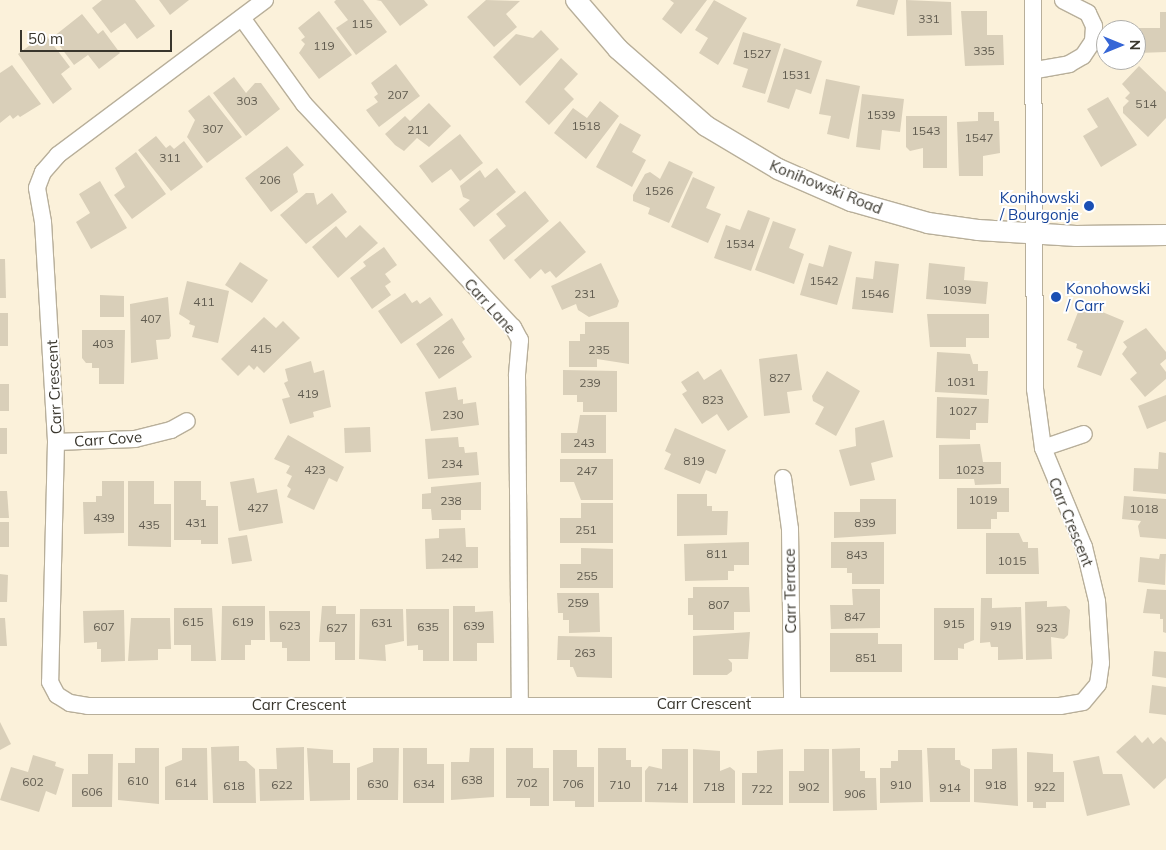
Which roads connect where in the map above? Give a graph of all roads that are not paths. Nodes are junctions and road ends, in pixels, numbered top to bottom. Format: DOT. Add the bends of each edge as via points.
graph roads {
  1 [pos="265,0"];
  2 [pos="576,0"];
  3 [pos="1033,0"];
  4 [pos="1063,0"];
  5 [pos="242,18"];
  6 [pos="1036,70"];
  7 [pos="1035,233"];
  8 [pos="1166,235"];
  9 [pos="187,421"];
  10 [pos="1084,434"];
  11 [pos="56,442"];
  12 [pos="1043,448"];
  13 [pos="783,478"];
  14 [pos="792,704"];
  15 [pos="520,705"];
  1 -- 5 [label="street, Carr Crescent"];
  2 -- 7 [label="street, Konihowski Road" via="618,49 678,104 739,148 778,169 852,201 928,223"];
  3 -- 6 [label="street, Carr Crescent"];
  4 -- 6 [label="street" via="1088,13 1094,26 1094,41 1083,56 1069,64"];
  5 -- 11 [label="street, Carr Crescent" via="58,155 43,172 37,188 44,232"];
  5 -- 15 [label="street, Carr Lane" via="310,112 513,327 520,340 517,376"];
  6 -- 7 [label="street, Carr Crescent"];
  7 -- 8 [label="street, Konihowski Road"];
  7 -- 12 [label="street, Carr Crescent" via="1035,389"];
  9 -- 11 [label="street, Carr Cove" via="171,430 135,439"];
  10 -- 12 [label="street"];
  11 -- 15 [label="street, Carr Crescent" via="50,682 57,694 70,703 88,706"];
  12 -- 14 [label="street, Carr Crescent" via="1084,547 1097,601 1101,663 1098,684 1083,702 1060,706"];
  13 -- 14 [label="street, Carr Terrace" via="790,529"];
  14 -- 15 [label="street, Carr Crescent"];
}
